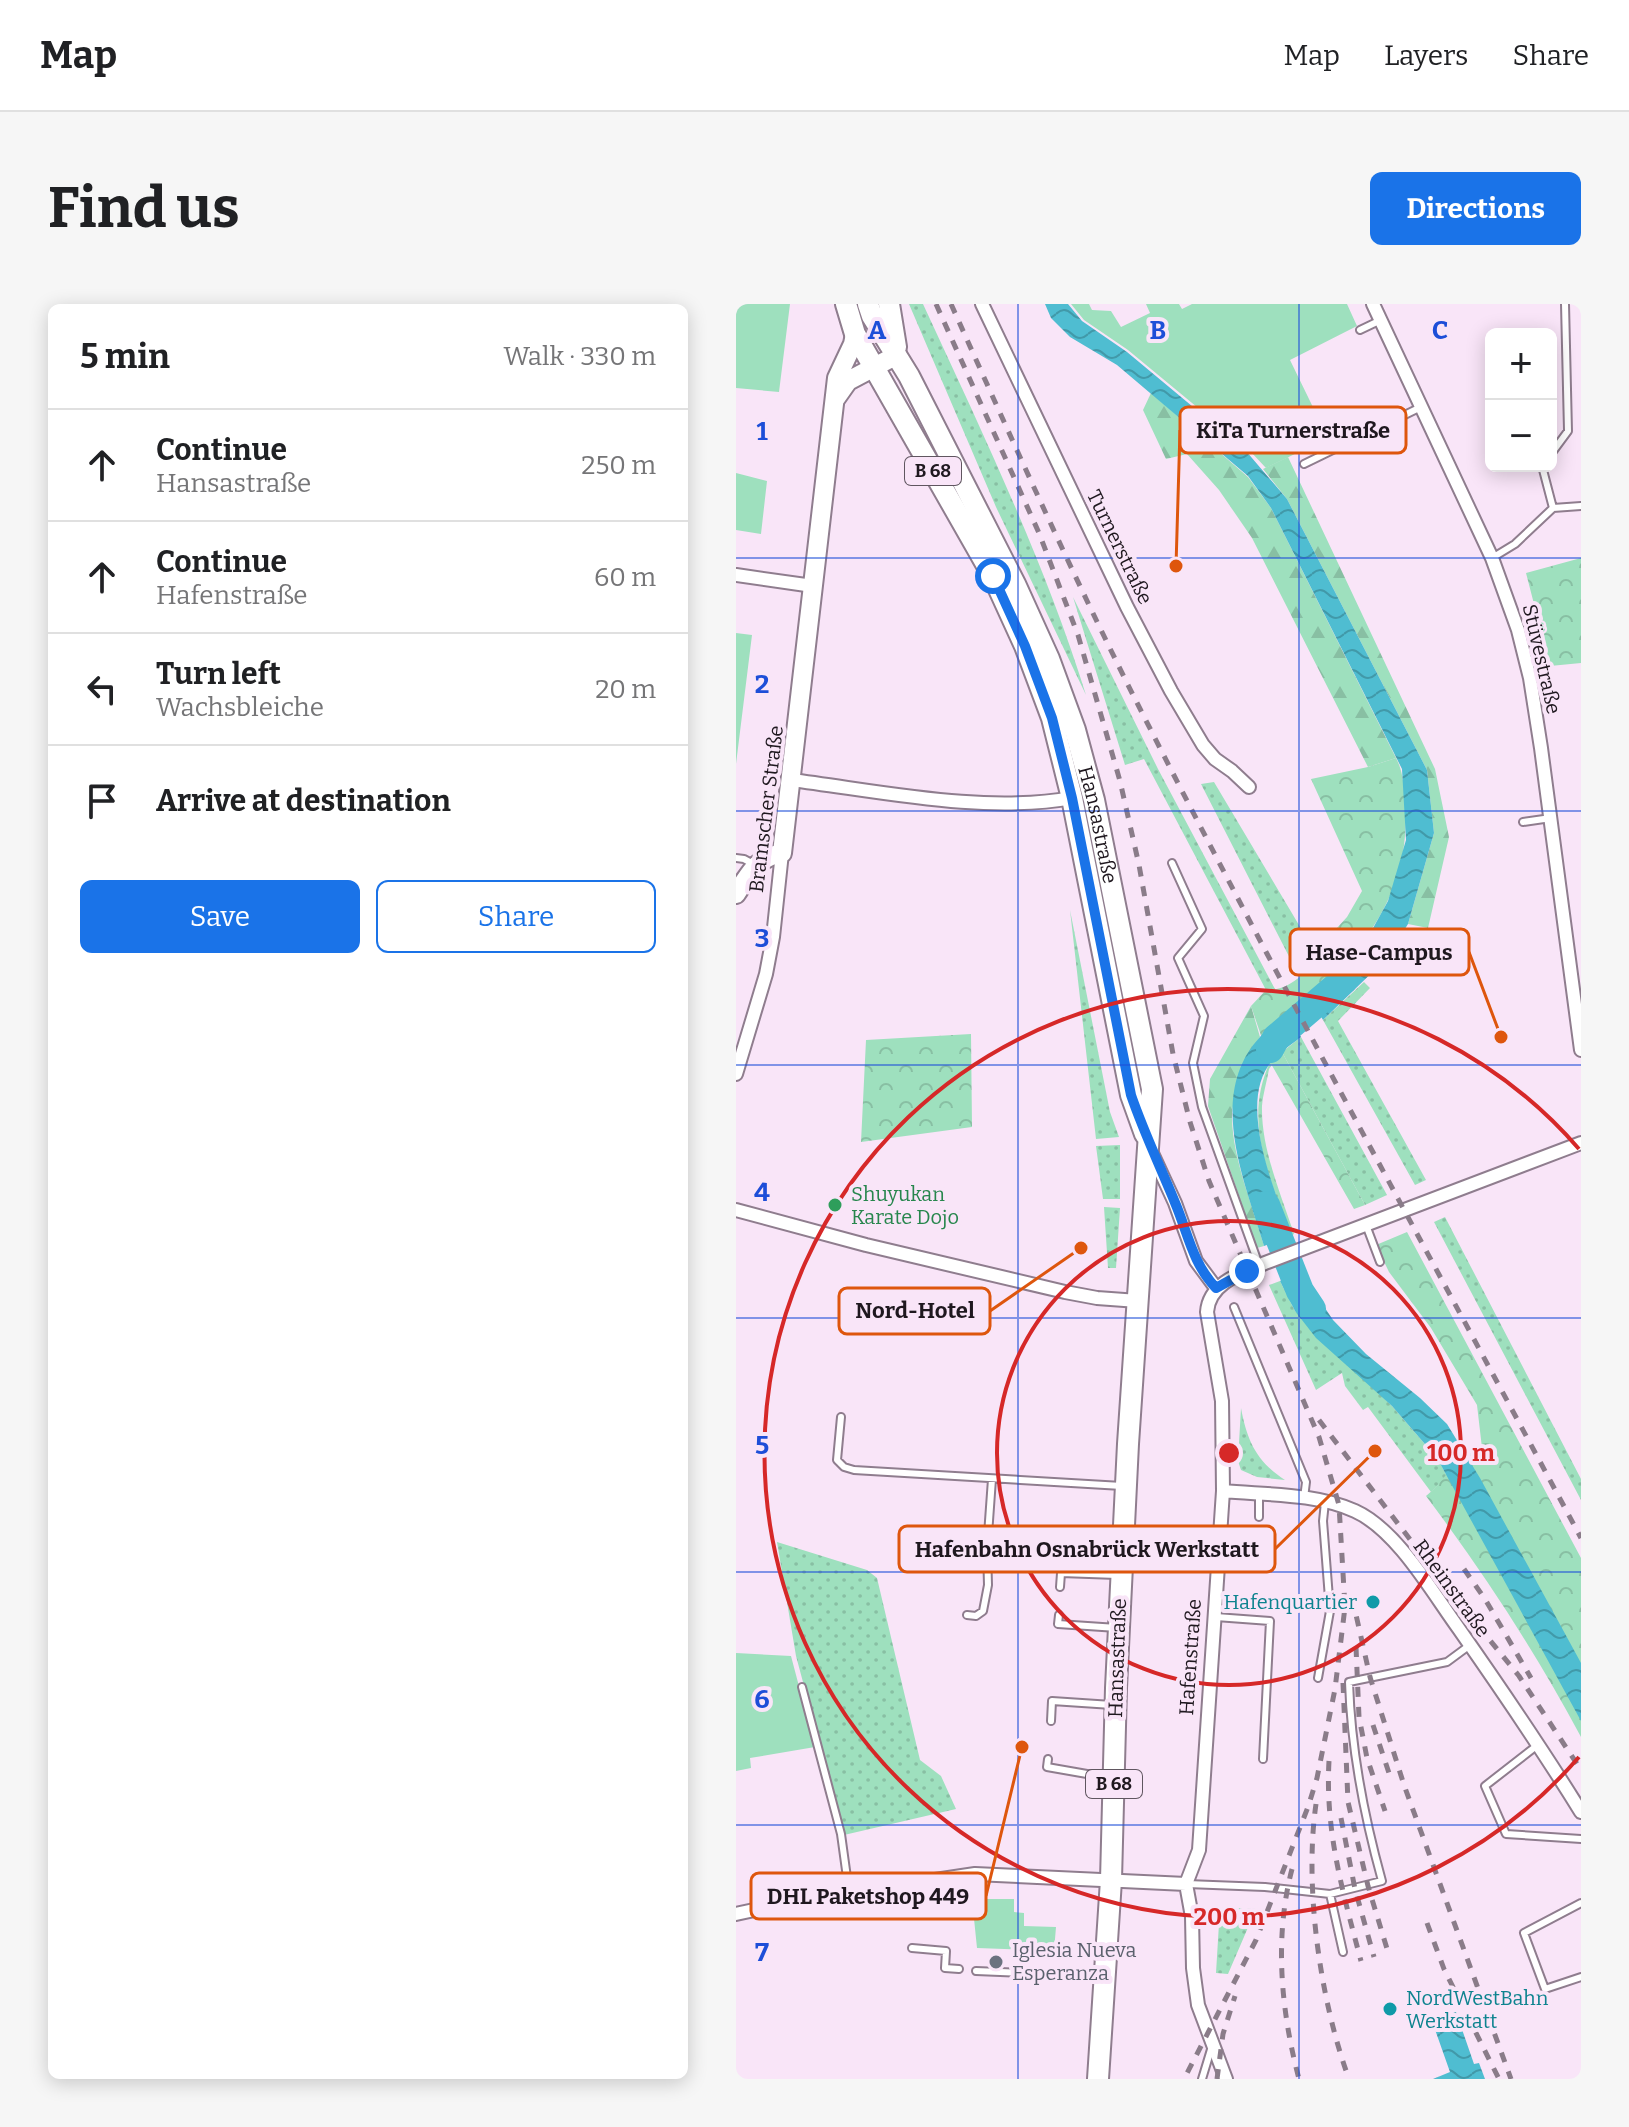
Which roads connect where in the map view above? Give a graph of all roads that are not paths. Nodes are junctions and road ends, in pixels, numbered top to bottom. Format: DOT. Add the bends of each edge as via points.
graph roads {
  1 [pos="846,304"];
  2 [pos="868,304"];
  3 [pos="889,304"];
  4 [pos="982,304"];
  5 [pos="1373,304"];
  6 [pos="1565,304"];
  7 [pos="1381,320"];
  8 [pos="1360,330"];
  9 [pos="855,334"];
  10 [pos="897,355"];
  11 [pos="873,367"];
  12 [pos="834,401"];
  13 [pos="1421,407"];
  14 [pos="1557,446"];
  15 [pos="1304,464"];
  16 [pos="1543,472"];
  17 [pos="1581,506"];
  18 [pos="1553,508"];
  19 [pos="1492,558"];
  20 [pos="736,575"];
  21 [pos="813,586"];
  22 [pos="791,780"];
  23 [pos="1249,787"];
  24 [pos="1072,798"];
  25 [pos="1551,818"];
  26 [pos="1523,822"];
  27 [pos="782,853"];
  28 [pos="736,858"];
  29 [pos="1172,863"];
  30 [pos="755,866"];
  31 [pos="736,894"];
  32 [pos="1581,1050"];
  33 [pos="736,1074"];
  34 [pos="1147,1142"];
  35 [pos="1581,1143"];
  36 [pos="736,1210"];
  37 [pos="1366,1225"];
  38 [pos="1380,1262"];
  39 [pos="1262,1264"];
  40 [pos="1216,1288"];
  41 [pos="1138,1301"];
  42 [pos="1234,1307"];
  43 [pos="841,1417"];
  44 [pos="992,1479"];
  45 [pos="1125,1486"];
  46 [pos="1223,1491"];
  47 [pos="1259,1494"];
  48 [pos="1304,1498"];
  49 [pos="1325,1502"];
  50 [pos="1259,1517"];
  51 [pos="1121,1575"];
  52 [pos="1060,1587"];
  53 [pos="967,1615"];
  54 [pos="1059,1615"];
  55 [pos="1213,1617"];
  56 [pos="1118,1628"];
  57 [pos="1470,1645"];
  58 [pos="1318,1678"];
  59 [pos="802,1687"];
  60 [pos="1115,1705"];
  61 [pos="1051,1721"];
  62 [pos="1539,1744"];
  63 [pos="1048,1759"];
  64 [pos="1263,1759"];
  65 [pos="1114,1774"];
  66 [pos="1581,1812"];
  67 [pos="1581,1839"];
  68 [pos="1111,1880"];
  69 [pos="1186,1884"];
  70 [pos="849,1892"];
  71 [pos="1330,1894"];
  72 [pos="1581,1903"];
  73 [pos="736,1914"];
  74 [pos="912,1948"];
  75 [pos="1343,1952"];
  76 [pos="959,1969"];
  77 [pos="976,1971"];
  78 [pos="1104,1976"];
  79 [pos="1581,1977"];
  80 [pos="1212,2046"];
  81 [pos="1098,2079"];
  82 [pos="1202,2079"];
  83 [pos="1226,2079"];
  1 -- 9 [label="main road, Hansastraße / B 68"];
  2 -- 10 [label="main road, Hansastraße / B 68"];
  3 -- 10 [label="main road, Hansastraße / B 68"];
  4 -- 23 [label="street, Turnerstraße" via="1171,691 1203,745"];
  5 -- 7 [label="street, Stüvestraße"];
  6 -- 14 [label="lane" via="1568,431"];
  7 -- 8 [label="lane"];
  7 -- 13 [label="street, Stüvestraße"];
  9 -- 11 [label="main road, Hansastraße / B 68"];
  9 -- 12 [label="street, Bramscher Straße"];
  10 -- 11 [label="street"];
  10 -- 34 [label="main road, Hansastraße / B 68" via="1015,584 1075,730 1152,1089"];
  11 -- 12 [label="street" via="848,381"];
  11 -- 24 [label="main road, Hansastraße / B 68" via="993,576 1052,718"];
  12 -- 21 [label="street, Bramscher Straße"];
  13 -- 15 [label="lane"];
  13 -- 19 [label="street, Stüvestraße"];
  16 -- 18 [label="lane"];
  17 -- 18 [label="lane"];
  18 -- 19 [label="lane"];
  19 -- 25 [label="street, Stüvestraße" via="1525,655"];
  20 -- 21 [label="street"];
  21 -- 22 [label="street, Bramscher Straße"];
  22 -- 24 [label="street" via="966,802"];
  22 -- 27 [label="street, Bramscher Straße"];
  24 -- 34 [label="main road, Hansastraße / B 68" via="1131,1095"];
  25 -- 26 [label="lane"];
  25 -- 32 [label="street, Stüvestraße"];
  27 -- 30 [label="street"];
  27 -- 33 [label="street, Bramscher Straße" via="766,974"];
  28 -- 30 [label="lane"];
  29 -- 39 [label="lane" via="1202,929 1178,958 1204,1016 1193,1063 1196,1082"];
  30 -- 31 [label="street"];
  34 -- 40 [label="street" via="1196,1261"];
  34 -- 41 [label="main road, Hansastraße / B 68"];
  35 -- 37 [label="street"];
  36 -- 41 [label="street" via="1065,1292"];
  37 -- 38 [label="lane"];
  37 -- 39 [label="street"];
  39 -- 40 [label="street"];
  40 -- 46 [label="street, Hafenstraße" via="1207,1312 1222,1401"];
  41 -- 45 [label="main road, Hansastraße / B 68"];
  42 -- 48 [label="lane" via="1306,1482"];
  43 -- 44 [label="lane" via="837,1460 844,1467"];
  44 -- 45 [label="lane"];
  44 -- 53 [label="lane" via="987,1593 983,1611"];
  45 -- 51 [label="main road, Hansastraße / B 68"];
  46 -- 47 [label="street, Rheinstraße"];
  46 -- 55 [label="street, Hafenstraße"];
  47 -- 48 [label="street, Rheinstraße"];
  47 -- 50 [label="lane"];
  48 -- 49 [label="street, Rheinstraße"];
  49 -- 57 [label="street, Rheinstraße" via="1358,1512 1384,1531"];
  49 -- 58 [label="lane" via="1330,1611"];
  51 -- 52 [label="lane" via="1061,1573"];
  51 -- 56 [label="main road, Hansastraße / B 68"];
  54 -- 56 [label="lane" via="1058,1624"];
  55 -- 64 [label="lane" via="1270,1621"];
  55 -- 69 [label="street, Hafenstraße" via="1199,1850"];
  56 -- 60 [label="main road, Hansastraße / B 68"];
  57 -- 62 [label="street, Rheinstraße"];
  57 -- 71 [label="lane" via="1447,1662 1349,1682 1367,1828 1382,1881"];
  59 -- 70 [label="lane" via="841,1834"];
  60 -- 61 [label="lane" via="1052,1701"];
  60 -- 65 [label="main road, Hansastraße / B 68"];
  62 -- 66 [label="street, Rheinstraße"];
  62 -- 67 [label="lane" via="1485,1786 1506,1834"];
  63 -- 65 [label="lane" via="1047,1767"];
  65 -- 68 [label="main road, Hansastraße / B 68"];
  68 -- 69 [label="street"];
  68 -- 70 [label="street" via="975,1874"];
  68 -- 78 [label="main road, Hansastraße / B 68"];
  69 -- 71 [label="lane"];
  69 -- 80 [label="street, Hafenstraße" via="1196,1988"];
  70 -- 73 [label="street"];
  71 -- 75 [label="lane"];
  72 -- 79 [label="lane" via="1524,1933 1545,1989"];
  74 -- 76 [label="lane" via="946,1951 945,1968"];
  77 -- 78 [label="lane"];
  78 -- 81 [label="main road, Hansastraße / B 68"];
  80 -- 82 [label="lane"];
  80 -- 83 [label="street, Hafenstraße"];
}
